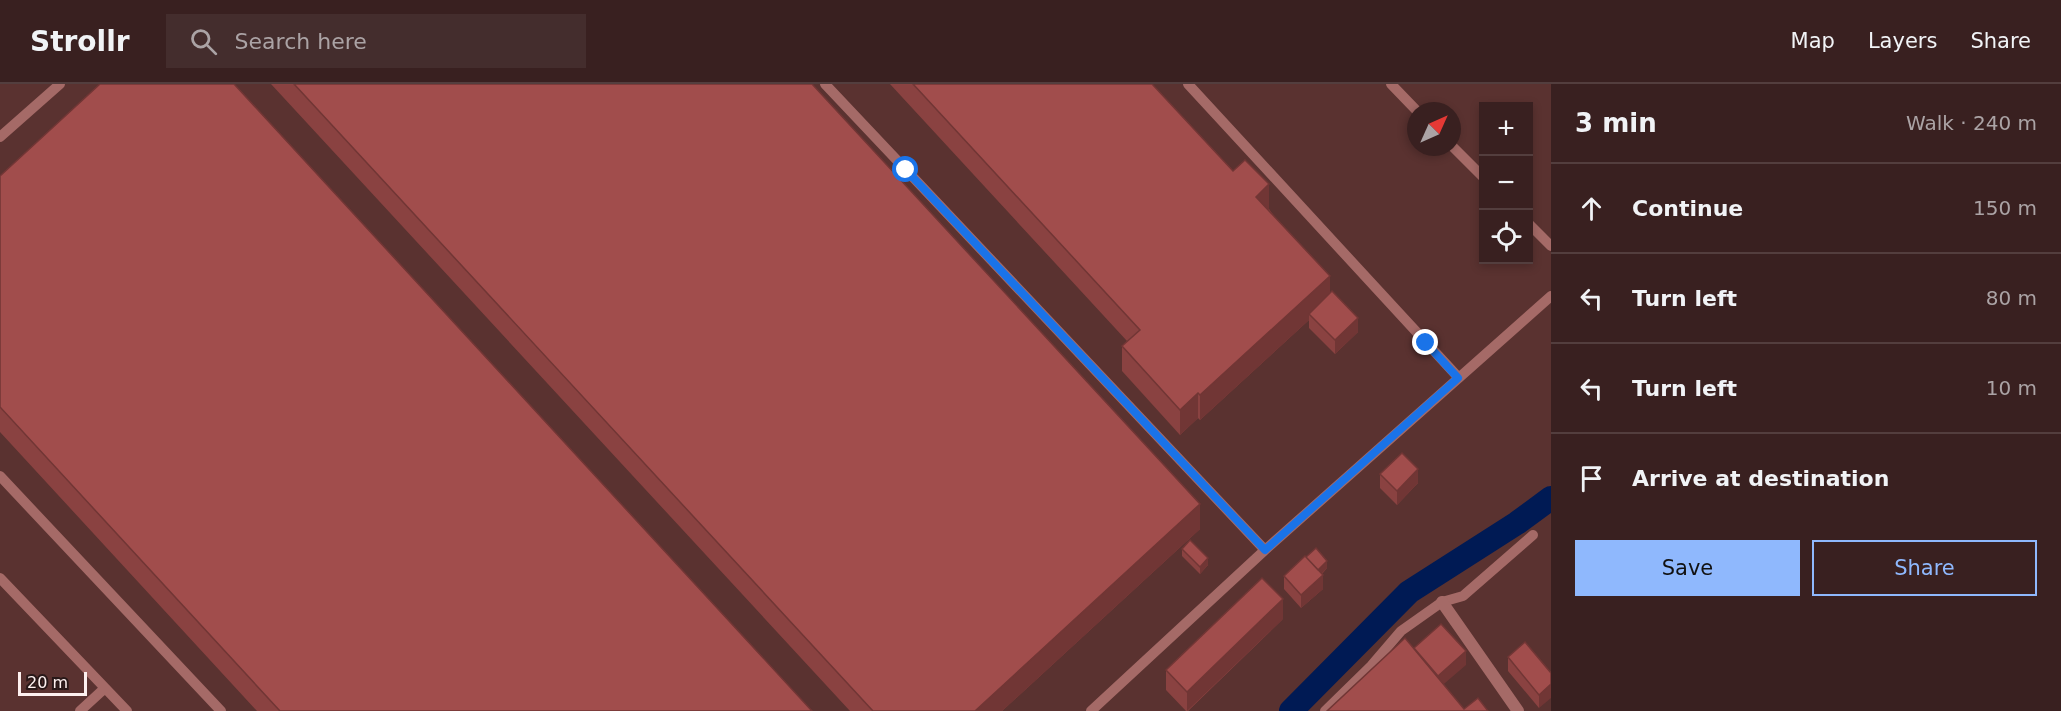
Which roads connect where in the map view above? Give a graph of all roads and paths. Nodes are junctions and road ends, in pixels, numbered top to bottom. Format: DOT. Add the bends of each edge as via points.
graph roads {
  1 [pos="60,84"];
  2 [pos="825,84"];
  3 [pos="1188,84"];
  4 [pos="1391,84"];
  5 [pos="1409,102"];
  6 [pos="2,130"];
  7 [pos="1461,155"];
  8 [pos="1479,173"];
  9 [pos="1533,228"];
  10 [pos="1551,246"];
  11 [pos="1551,296"];
  12 [pos="1458,378"];
  13 [pos="0,476"];
  14 [pos="1533,535"];
  15 [pos="1265,550"];
  16 [pos="0,579"];
  17 [pos="1442,602"];
  18 [pos="105,688"];
  19 [pos="80,711"];
  20 [pos="127,711"];
  21 [pos="221,711"];
  22 [pos="1091,711"];
  23 [pos="1325,711"];
  24 [pos="1518,711"];
  1 -- 6 [label="lane"];
  2 -- 15 [label="lane"];
  3 -- 12 [label="lane"];
  4 -- 5 [label="lane"];
  7 -- 8 [label="lane"];
  9 -- 10 [label="lane"];
  11 -- 12 [label="lane"];
  12 -- 15 [label="lane"];
  13 -- 21 [label="lane"];
  14 -- 17 [label="lane" via="1463,596"];
  15 -- 22 [label="lane"];
  16 -- 18 [label="lane"];
  17 -- 23 [label="lane" via="1401,631"];
  17 -- 24 [label="street"];
  18 -- 19 [label="lane"];
  18 -- 20 [label="lane"];
}
